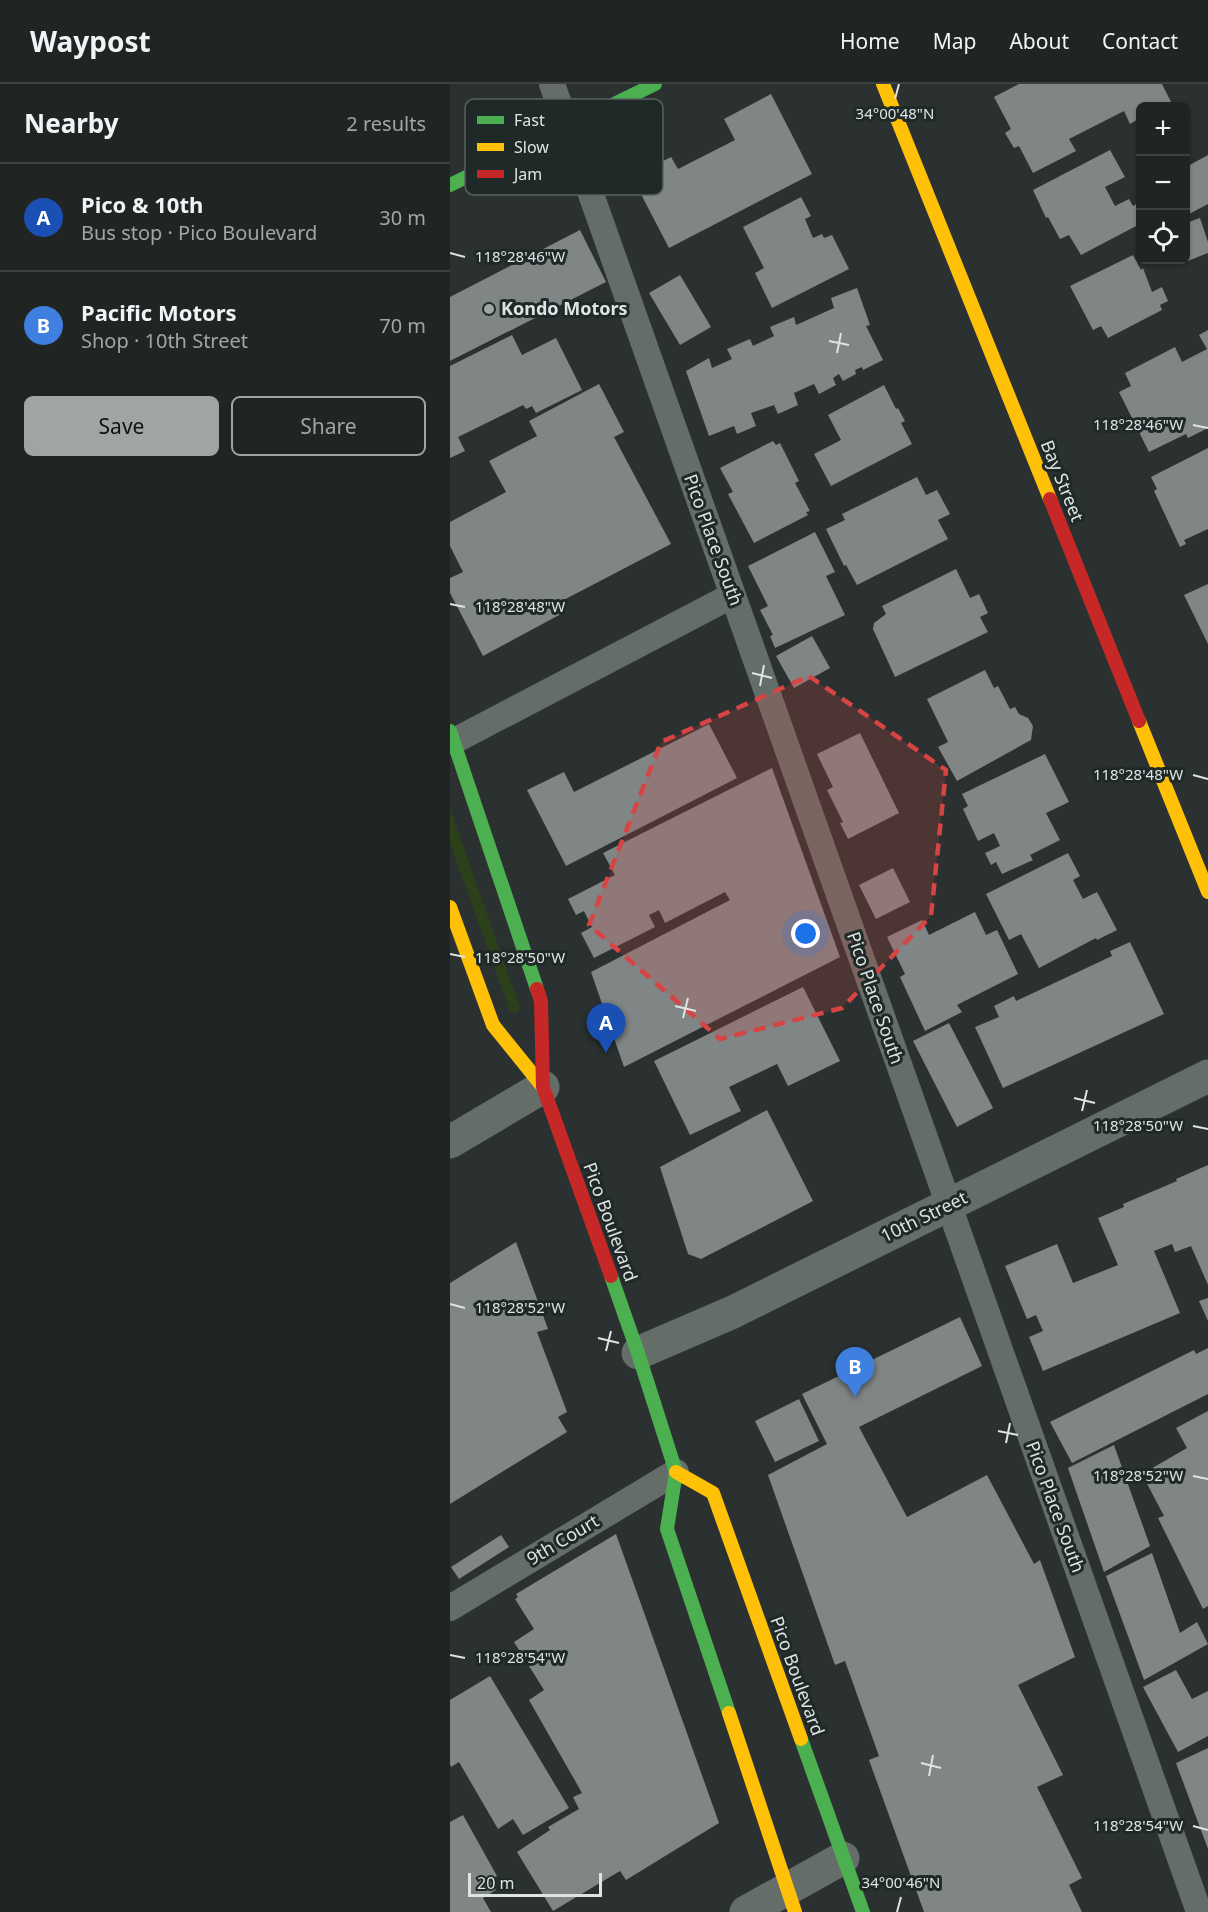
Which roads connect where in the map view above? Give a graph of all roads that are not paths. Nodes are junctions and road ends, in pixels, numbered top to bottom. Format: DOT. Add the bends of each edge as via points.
graph roads {
  1 [pos="552,84"];
  2 [pos="655,84"];
  3 [pos="883,84"];
  4 [pos="557,99"];
  5 [pos="625,99"];
  6 [pos="465,178"];
  7 [pos="450,185"];
  8 [pos="591,195"];
  9 [pos="733,595"];
  10 [pos="452,736"];
  11 [pos="1208,892"];
  12 [pos="450,907"];
  13 [pos="1208,1076"];
  14 [pos="543,1087"];
  15 [pos="450,1142"];
  16 [pos="948,1205"];
  17 [pos="638,1353"];
  18 [pos="676,1472"];
  19 [pos="450,1608"];
  20 [pos="843,1858"];
  21 [pos="791,1900"];
  22 [pos="746,1912"];
  23 [pos="862,1912"];
  24 [pos="1198,1912"];
  1 -- 4 [label="lane, Pico Place South"];
  2 -- 5 [label="main road"];
  3 -- 11 [label="main road, Bay Street"];
  6 -- 7 [label="main road"];
  8 -- 9 [label="lane, Pico Place South"];
  9 -- 10 [label="lane"];
  9 -- 16 [label="lane, Pico Place South"];
  10 -- 14 [label="main road, Pico Boulevard" via="541,1001"];
  12 -- 14 [label="main road, Pico Boulevard" via="493,1025"];
  13 -- 16 [label="street, 10th Street"];
  14 -- 15 [label="street"];
  14 -- 17 [label="main road, Pico Boulevard"];
  16 -- 17 [label="street, 10th Street" via="734,1312"];
  16 -- 24 [label="lane, Pico Place South"];
  17 -- 18 [label="main road, Pico Boulevard"];
  18 -- 19 [label="lane, 9th Court"];
  18 -- 20 [label="main road, Pico Boulevard" via="713,1493"];
  18 -- 21 [label="main road, Pico Boulevard" via="667,1529"];
  20 -- 21 [label="street"];
  20 -- 23 [label="main road, Pico Boulevard"];
  21 -- 22 [label="street"];
}
